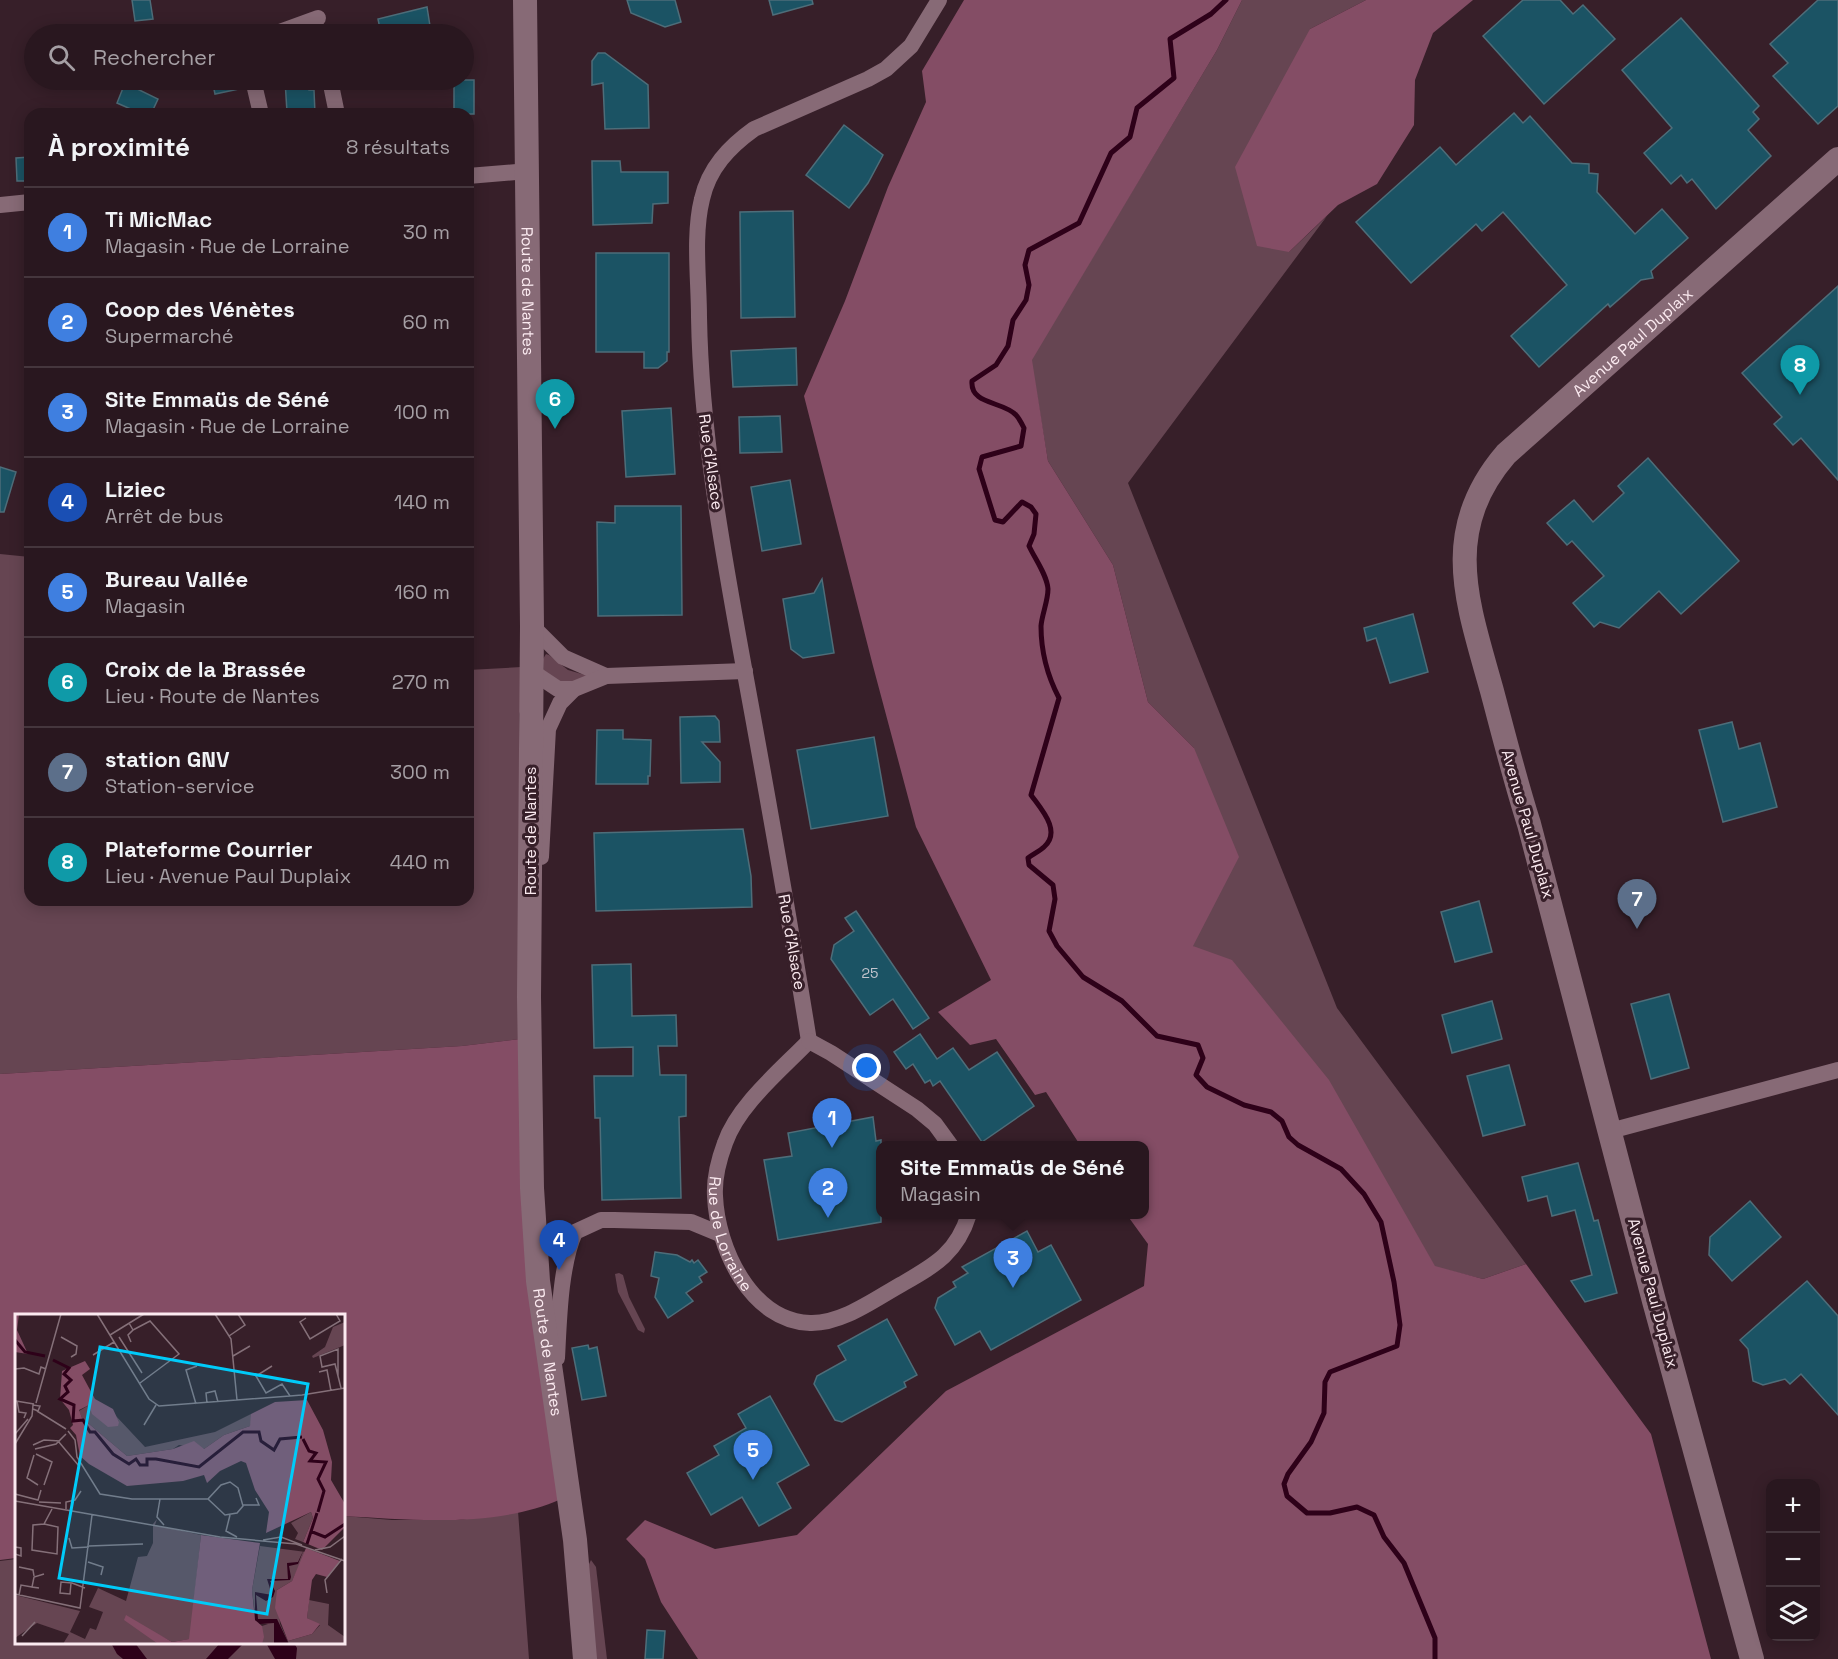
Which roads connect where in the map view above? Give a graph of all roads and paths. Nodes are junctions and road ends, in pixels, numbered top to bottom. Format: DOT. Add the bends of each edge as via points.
graph roads {
  1 [pos="525,0"];
  2 [pos="939,0"];
  3 [pos="318,18"];
  4 [pos="302,24"];
  5 [pos="255,90"];
  6 [pos="332,90"];
  7 [pos="260,108"];
  8 [pos="336,108"];
  9 [pos="1838,159"];
  10 [pos="528,171"];
  11 [pos="474,176"];
  12 [pos="24,203"];
  13 [pos="0,205"];
  14 [pos="532,626"];
  15 [pos="531,671"];
  16 [pos="745,671"];
  17 [pos="606,676"];
  18 [pos="574,689"];
  19 [pos="529,932"];
  20 [pos="809,1041"];
  21 [pos="1838,1070"];
  22 [pos="1610,1131"];
  23 [pos="947,1141"];
  24 [pos="968,1219"];
  25 [pos="720,1233"];
  26 [pos="556,1416"];
  27 [pos="585,1659"];
  28 [pos="1752,1659"];
  1 -- 10 [label="main road, Route de Nantes"];
  2 -- 16 [label="street, Rue d'Alsace" via="911,45 886,69 754,129 720,158 707,180 698,221 701,382 711,468"];
  3 -- 4 [label="street"];
  5 -- 7 [label="street"];
  6 -- 8 [label="street"];
  9 -- 22 [label="main road, Avenue Paul Duplaix" via="1506,453 1482,489 1468,528 1464,557 1466,594"];
  10 -- 11 [label="street"];
  10 -- 14 [label="main road, Route de Nantes"];
  12 -- 13 [label="street"];
  14 -- 15 [label="main road, Route de Nantes"];
  14 -- 17 [label="street" via="563,657"];
  15 -- 18 [label="street" via="558,689"];
  15 -- 19 [label="main road, Route de Nantes"];
  16 -- 17 [label="street"];
  16 -- 20 [label="street, Rue d'Alsace"];
  17 -- 18 [label="street"];
  18 -- 19 [label="street" via="560,703 548,729 539,905"];
  19 -- 26 [label="main road, Route de Nantes" via="532,1188 538,1281"];
  20 -- 23 [label="street" via="917,1109"];
  20 -- 25 [label="street, Rue de Lorraine" via="737,1119 726,1140 715,1189"];
  21 -- 22 [label="street"];
  22 -- 28 [label="main road, Avenue Paul Duplaix"];
  24 -- 25 [label="street, Rue de Lorraine" via="942,1260 864,1305 815,1323 771,1312 758,1301 747,1288"];
  25 -- 26 [label="street" via="691,1222 614,1220 601,1220 575,1232 569,1245 559,1314"];
  26 -- 27 [label="main road, Route de Nantes" via="575,1540"];
}
